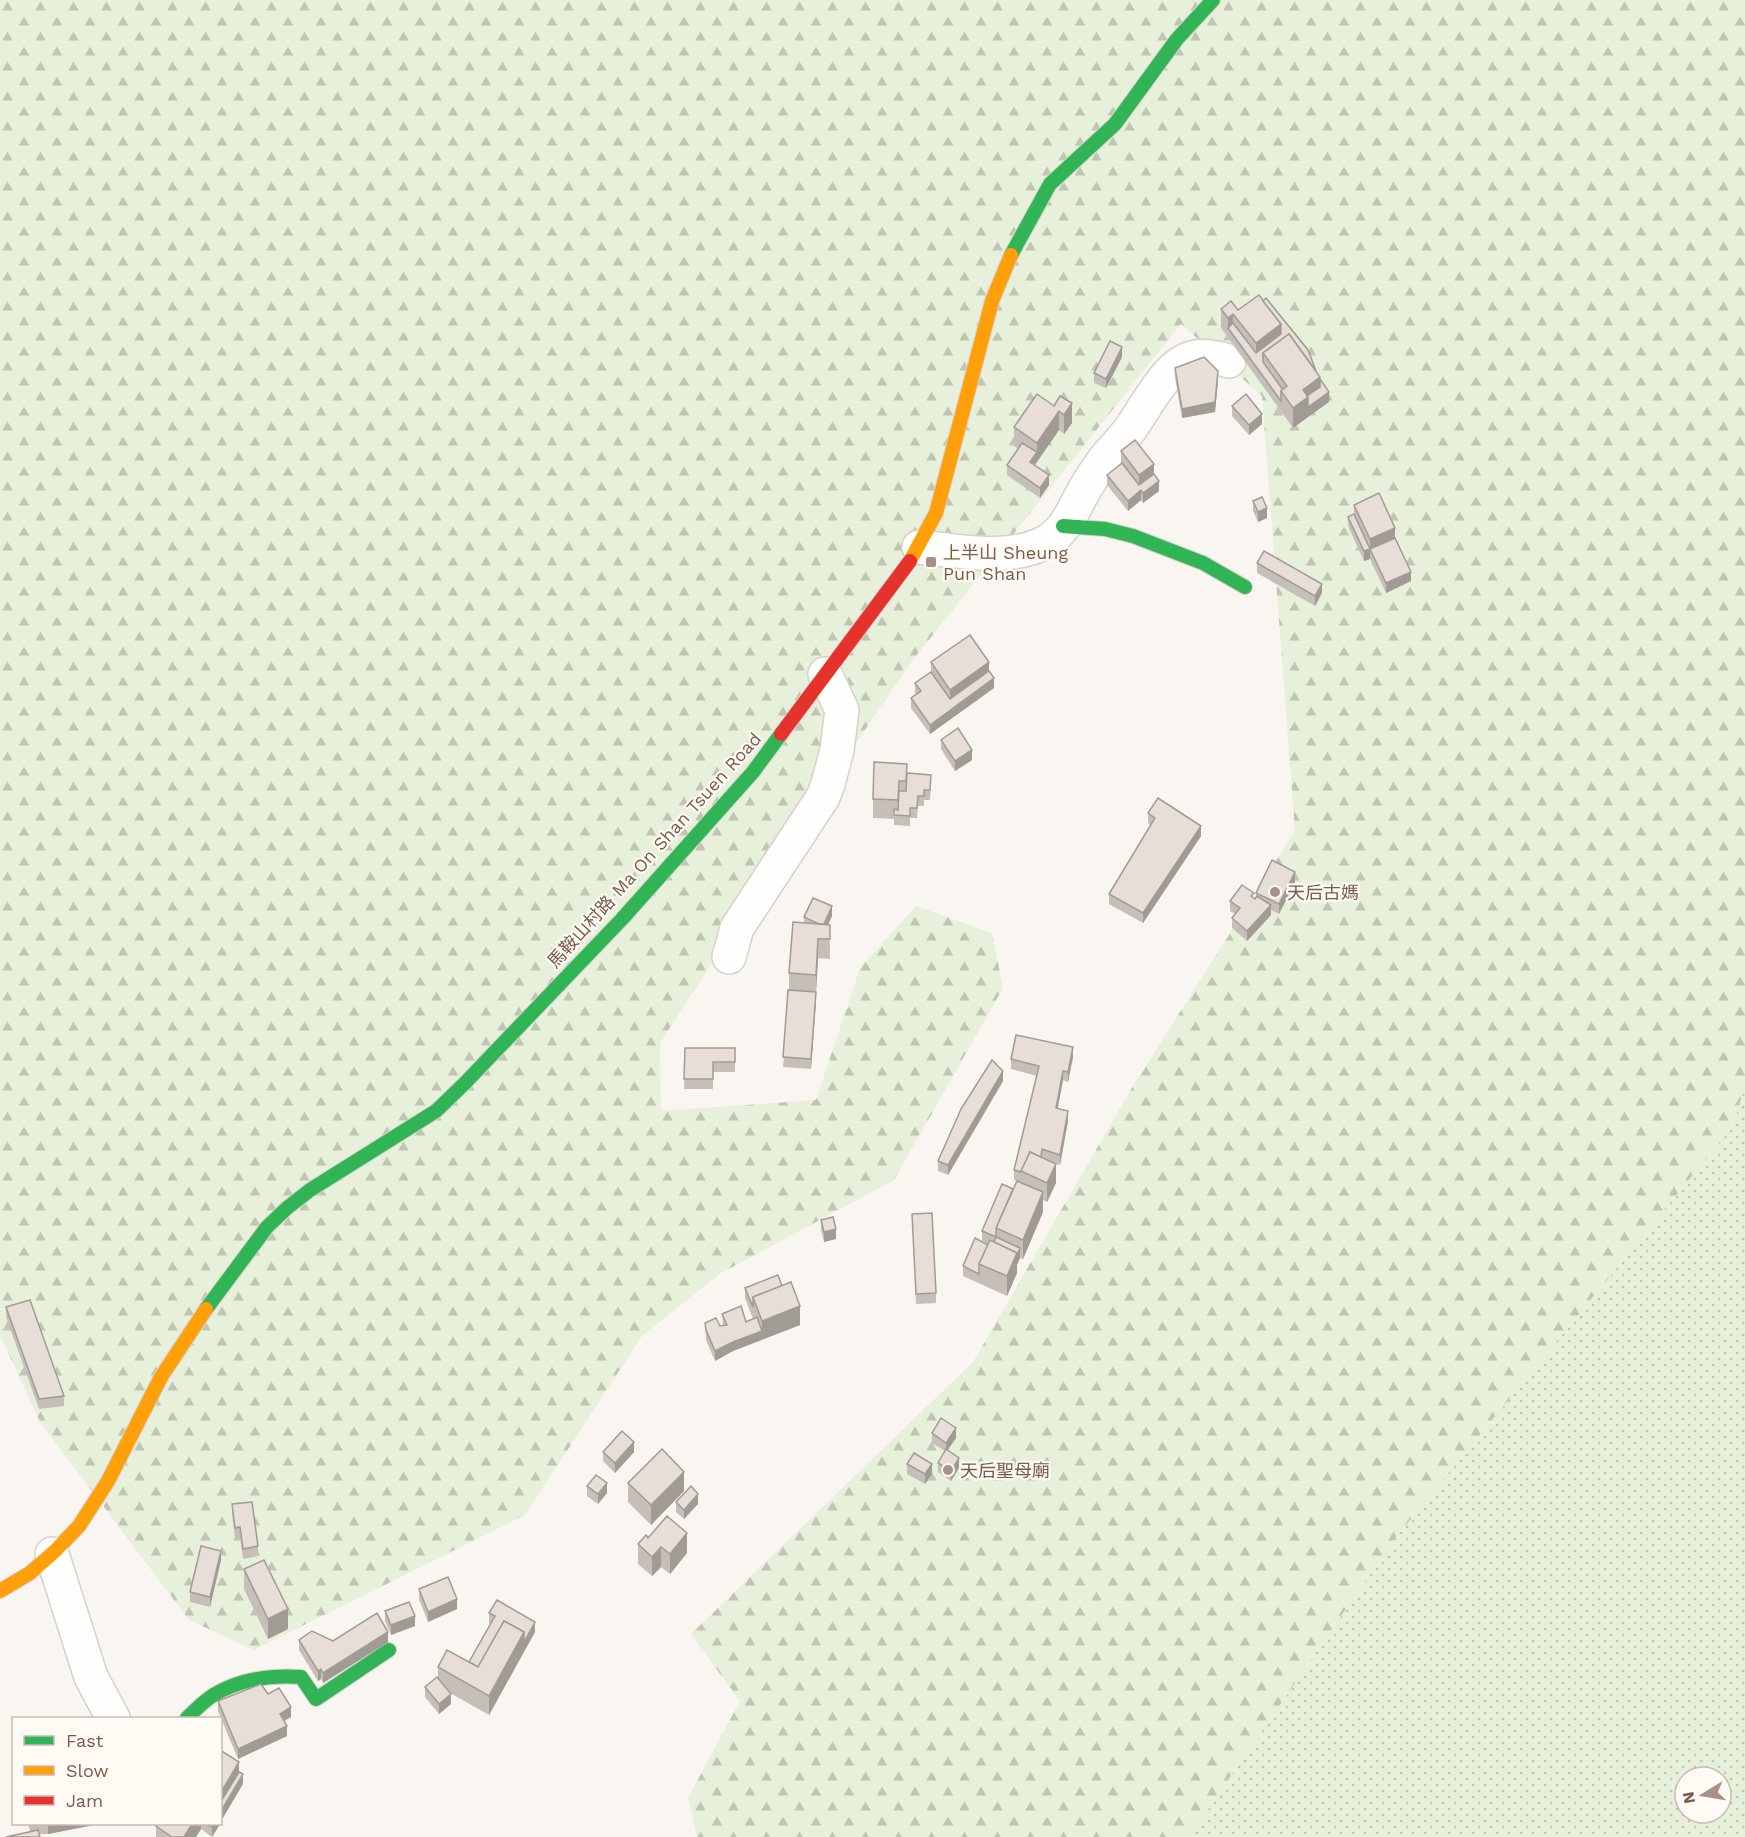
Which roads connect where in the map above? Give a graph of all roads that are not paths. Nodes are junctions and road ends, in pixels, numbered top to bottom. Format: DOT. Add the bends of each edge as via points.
graph roads {
  1 [pos="1214,0"];
  2 [pos="1229,361"];
  3 [pos="1063,526"];
  4 [pos="919,547"];
  5 [pos="1245,587"];
  6 [pos="825,674"];
  7 [pos="729,957"];
  8 [pos="52,1554"];
  9 [pos="0,1591"];
  10 [pos="389,1650"];
  11 [pos="112,1717"];
  12 [pos="189,1717"];
  1 -- 4 [label="street, 馬鞍山村路 Ma On Shan Tsuen Road" via="1177,39 1115,124 1050,184 1024,229 992,301 936,513"];
  2 -- 3 [label="street" via="1202,356 1174,368 1106,458"];
  3 -- 4 [label="street" via="1053,538 1019,550 991,554"];
  3 -- 5 [label="street" via="1133,536 1203,563"];
  4 -- 6 [label="street, 馬鞍山村路 Ma On Shan Tsuen Road"];
  6 -- 7 [label="street" via="842,710 828,784 737,928"];
  6 -- 8 [label="street, 馬鞍山村路 Ma On Shan Tsuen Road" via="753,772 622,919 465,1083 436,1111 310,1190 267,1227 180,1346 160,1377 108,1481 79,1526"];
  8 -- 9 [label="street, 馬鞍山村路 Ma On Shan Tsuen Road"];
  8 -- 11 [label="street" via="91,1677"];
  10 -- 12 [label="street" via="316,1699 301,1677 260,1679 212,1696"];
}
